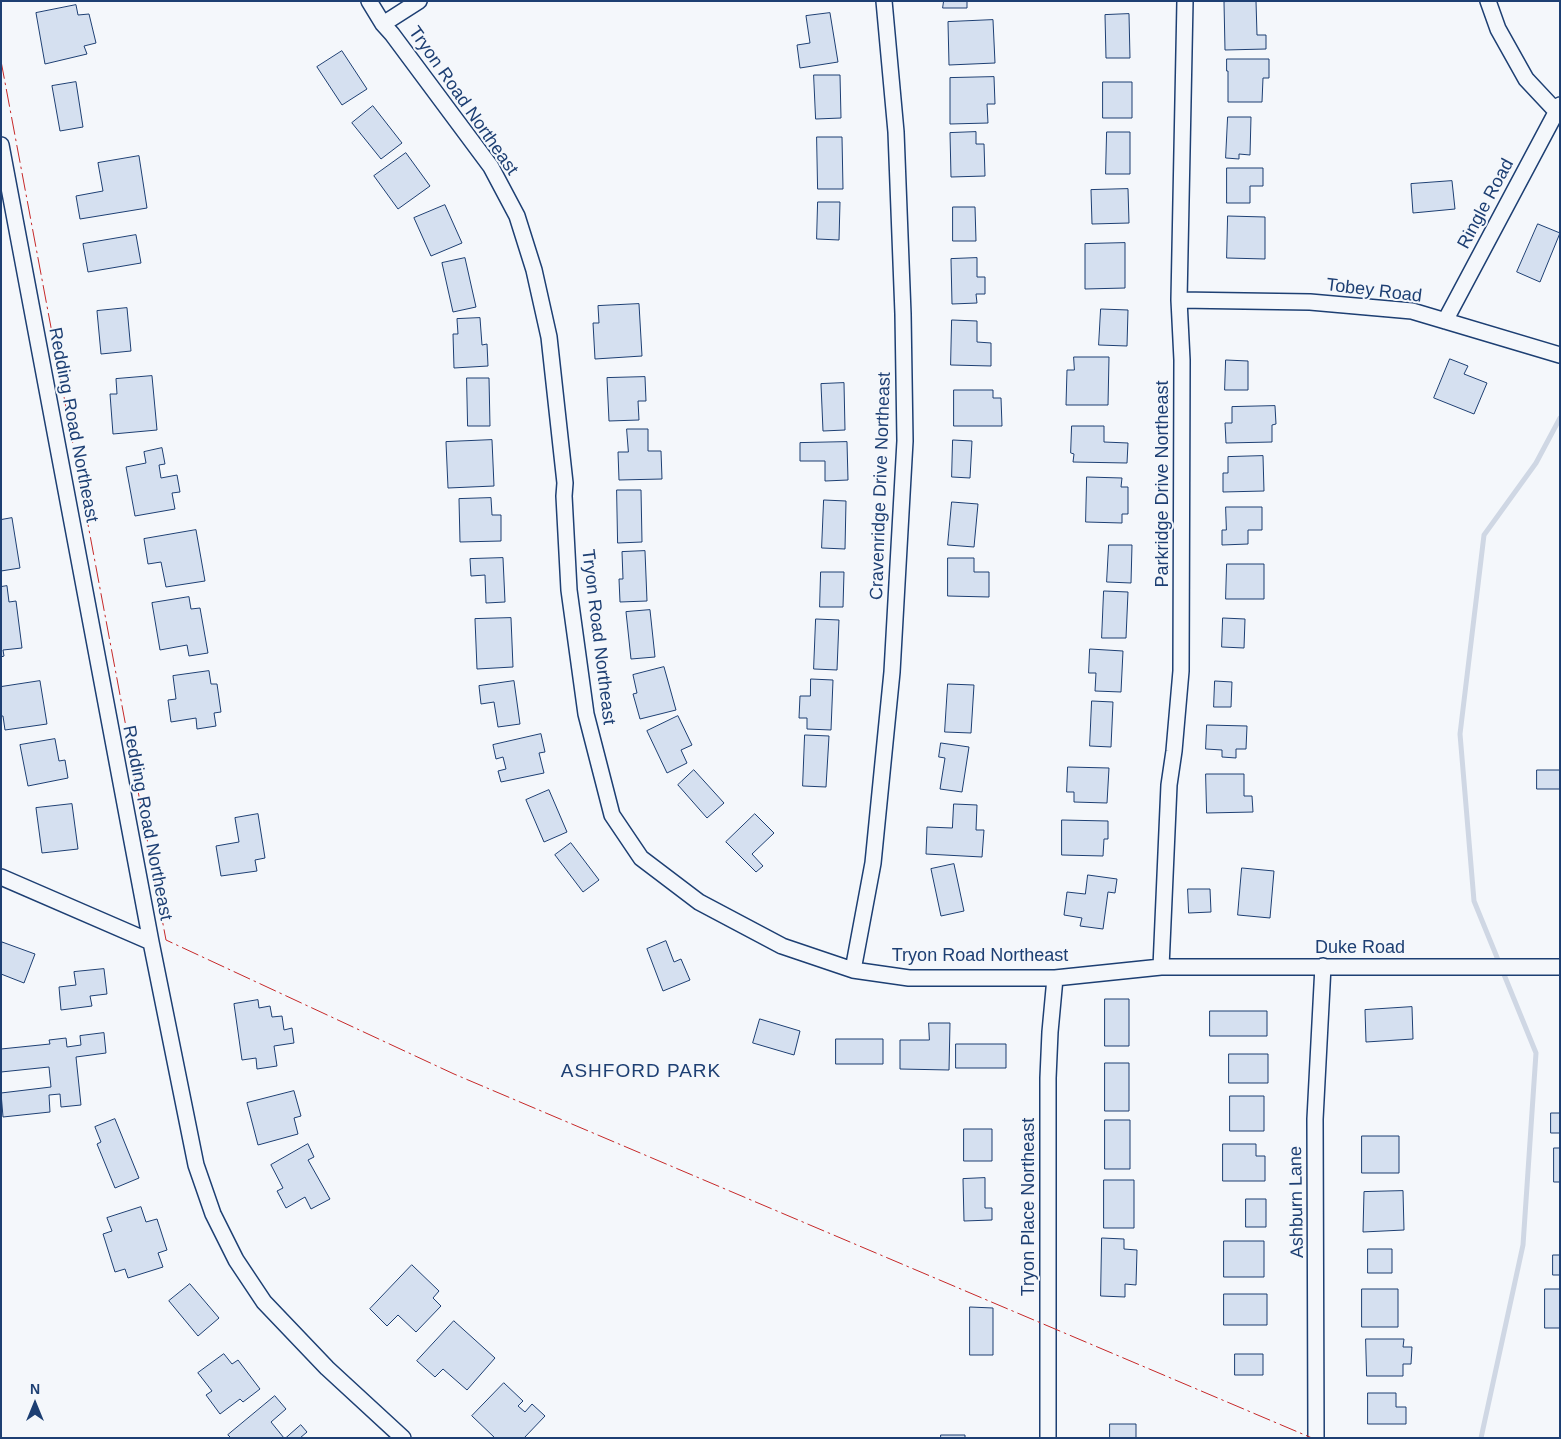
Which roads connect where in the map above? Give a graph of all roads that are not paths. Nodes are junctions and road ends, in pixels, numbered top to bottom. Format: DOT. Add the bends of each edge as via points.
graph roads {
  1 [pos="369,1"];
  2 [pos="419,1"];
  3 [pos="884,1"];
  4 [pos="1184,1"];
  5 [pos="1488,1"];
  6 [pos="383,24"];
  7 [pos="1558,108"];
  8 [pos="1,144"];
  9 [pos="1179,300"];
  10 [pos="1444,321"];
  11 [pos="1560,355"];
  12 [pos="1,876"];
  13 [pos="151,942"];
  14 [pos="1323,966"];
  15 [pos="1161,967"];
  16 [pos="1560,967"];
  17 [pos="854,970"];
  18 [pos="1055,978"];
  19 [pos="403,1438"];
  20 [pos="1048,1438"];
  21 [pos="1316,1438"];
  1 -- 6 [label="street, Tryon Road Northeast"];
  2 -- 6 [label="street"];
  3 -- 17 [label="street, Cravenridge Drive Northeast" via="896,132 905,441 892,672 873,863"];
  4 -- 9 [label="street, Parkridge Drive Northeast"];
  5 -- 7 [label="street" via="1498,29 1526,80"];
  6 -- 17 [label="street, Tryon Road Northeast" via="490,167 517,216 534,270 548,337 558,416 565,483 569,590 586,714 612,815 641,858 699,902 782,946"];
  7 -- 10 [label="street, Ringle Road"];
  8 -- 13 [label="street, Redding Road Northeast"];
  9 -- 10 [label="street, Tobey Road" via="1319,303 1412,311"];
  9 -- 15 [label="street, Parkridge Drive Northeast" via="1182,360 1181,671 1169,785"];
  10 -- 11 [label="street, Tobey Road"];
  12 -- 13 [label="street"];
  13 -- 19 [label="street, Redding Road Northeast" via="196,1165 213,1214 236,1260 264,1302 327,1368"];
  14 -- 15 [label="street, Duke Road"];
  14 -- 16 [label="street, Duke Road"];
  14 -- 21 [label="street, Ashburn Lane" via="1315,1119"];
  15 -- 18 [label="street, Tryon Road Northeast"];
  17 -- 18 [label="street, Tryon Road Northeast" via="909,978"];
  18 -- 20 [label="street, Tryon Place Northeast" via="1048,1078"];
}
